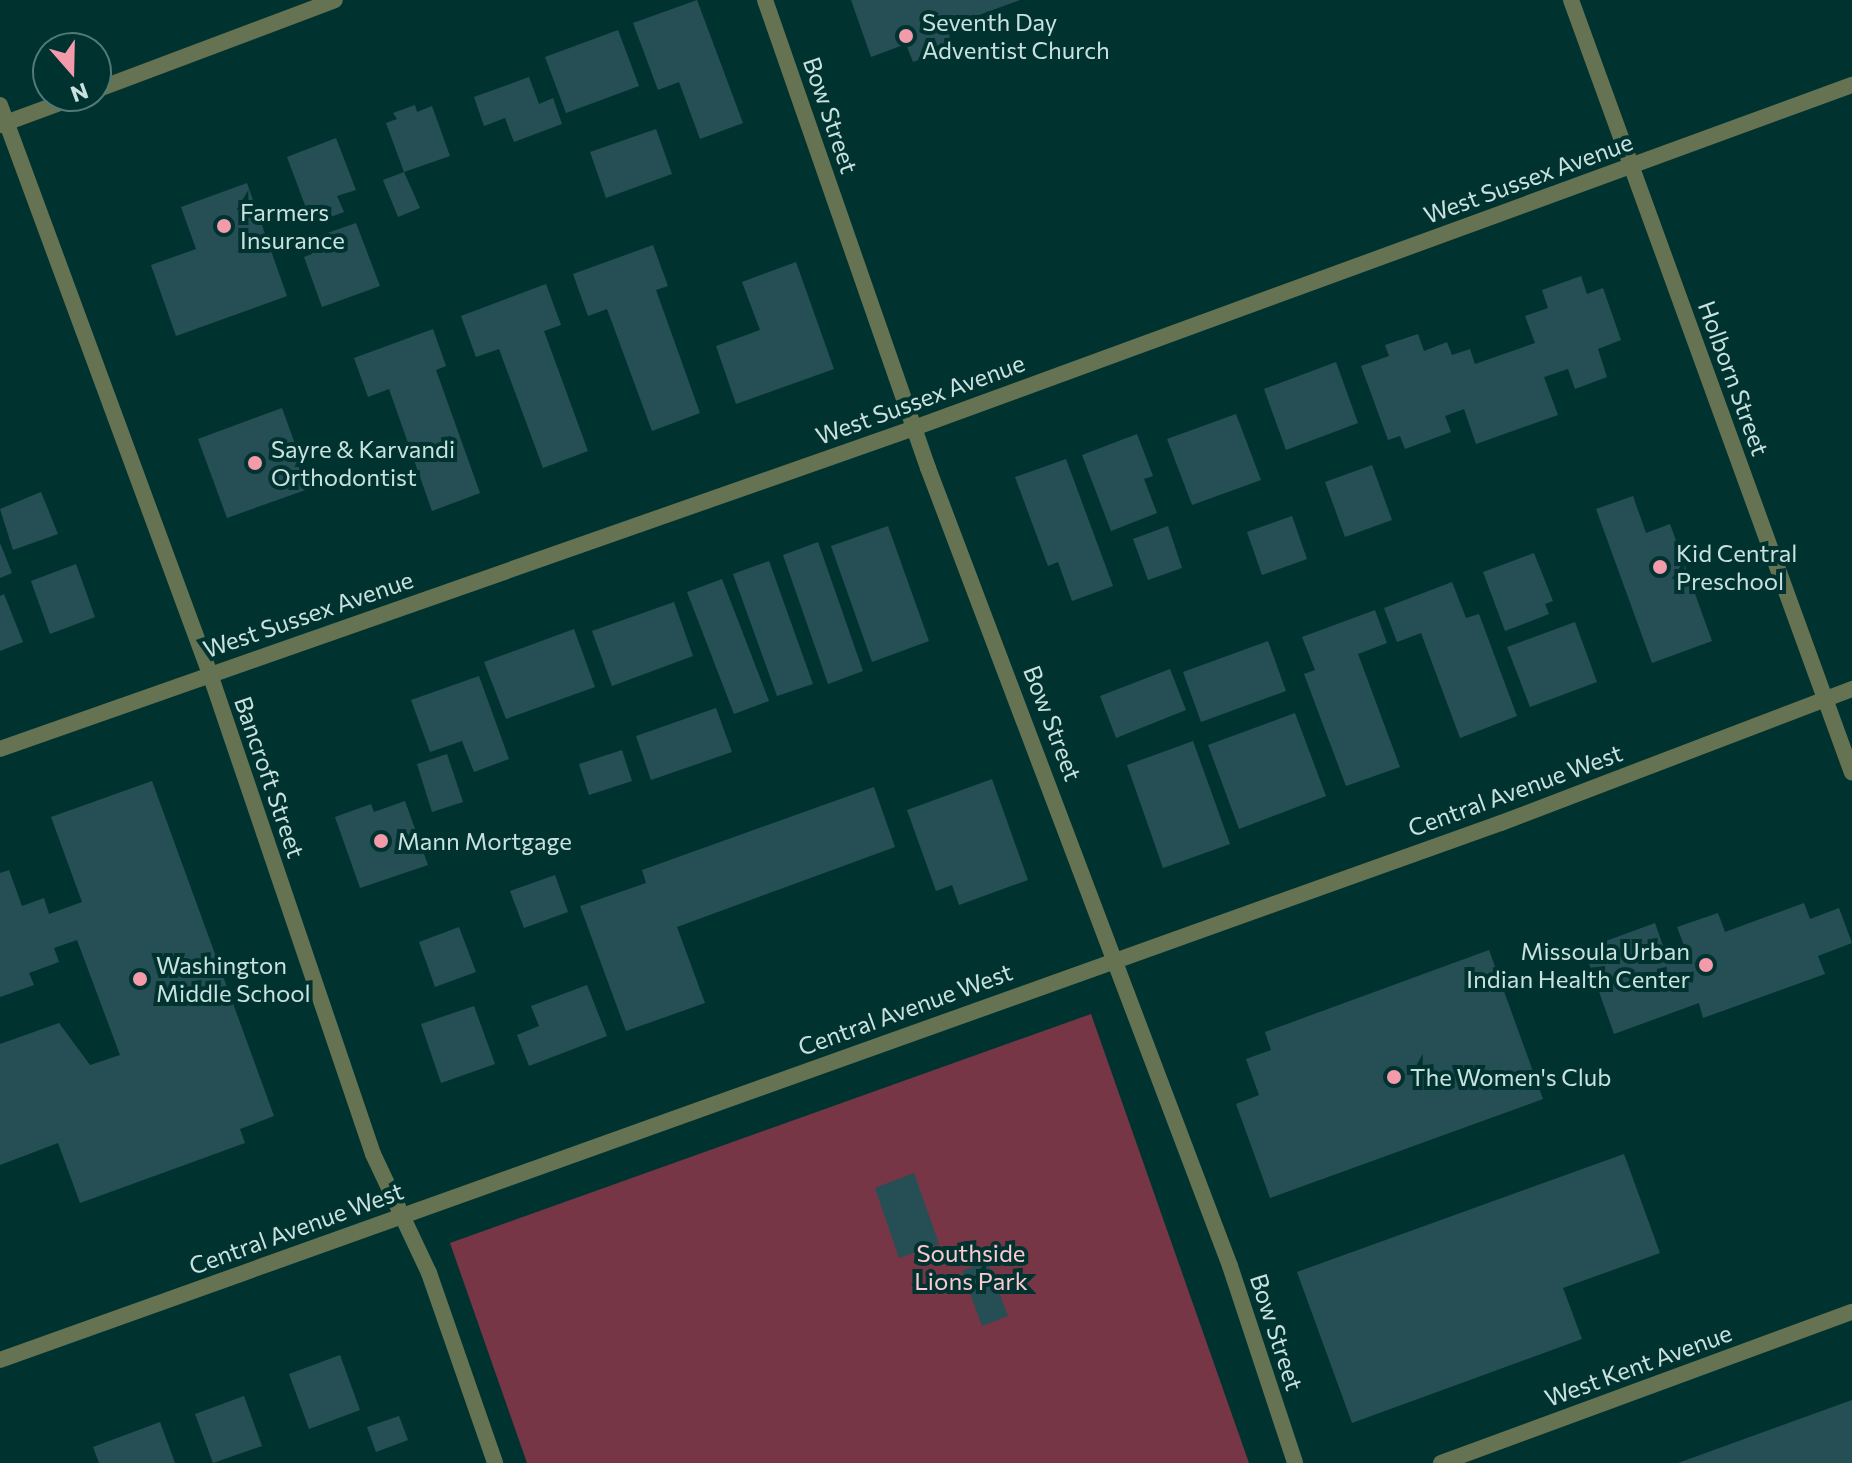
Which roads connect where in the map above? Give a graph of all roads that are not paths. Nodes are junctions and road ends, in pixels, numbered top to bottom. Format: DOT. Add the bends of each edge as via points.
graph roads {
  1 [pos="335,0"];
  2 [pos="765,0"];
  3 [pos="1571,0"];
  4 [pos="112,84"];
  5 [pos="1852,85"];
  6 [pos="0,105"];
  7 [pos="36,112"];
  8 [pos="3,124"];
  9 [pos="1632,166"];
  10 [pos="914,428"];
  11 [pos="210,674"];
  12 [pos="1852,689"];
  13 [pos="1825,699"];
  14 [pos="0,749"];
  15 [pos="1852,773"];
  16 [pos="1117,957"];
  17 [pos="398,1215"];
  18 [pos="1852,1312"];
  19 [pos="0,1360"];
  20 [pos="495,1463"];
  21 [pos="1295,1463"];
  22 [pos="1441,1463"];
  1 -- 4 [label="street"];
  2 -- 10 [label="street, Bow Street"];
  3 -- 9 [label="street, Holborn Street"];
  5 -- 9 [label="street, West Sussex Avenue"];
  6 -- 8 [label="street, Bancroft Street"];
  7 -- 8 [label="street"];
  8 -- 11 [label="street, Bancroft Street"];
  9 -- 10 [label="street, West Sussex Avenue"];
  9 -- 13 [label="street, Holborn Street"];
  10 -- 11 [label="street, West Sussex Avenue"];
  10 -- 16 [label="street, Bow Street"];
  11 -- 14 [label="street, West Sussex Avenue"];
  11 -- 17 [label="street, Bancroft Street"];
  12 -- 13 [label="street, Central Avenue West"];
  13 -- 15 [label="street, Holborn Street"];
  13 -- 16 [label="street, Central Avenue West" via="1501,823"];
  16 -- 17 [label="street, Central Avenue West"];
  16 -- 21 [label="street, Bow Street" via="1230,1266"];
  17 -- 19 [label="street, Central Avenue West"];
  17 -- 20 [label="street, Bancroft Street" via="429,1273"];
  18 -- 22 [label="street, West Kent Avenue"];
}
